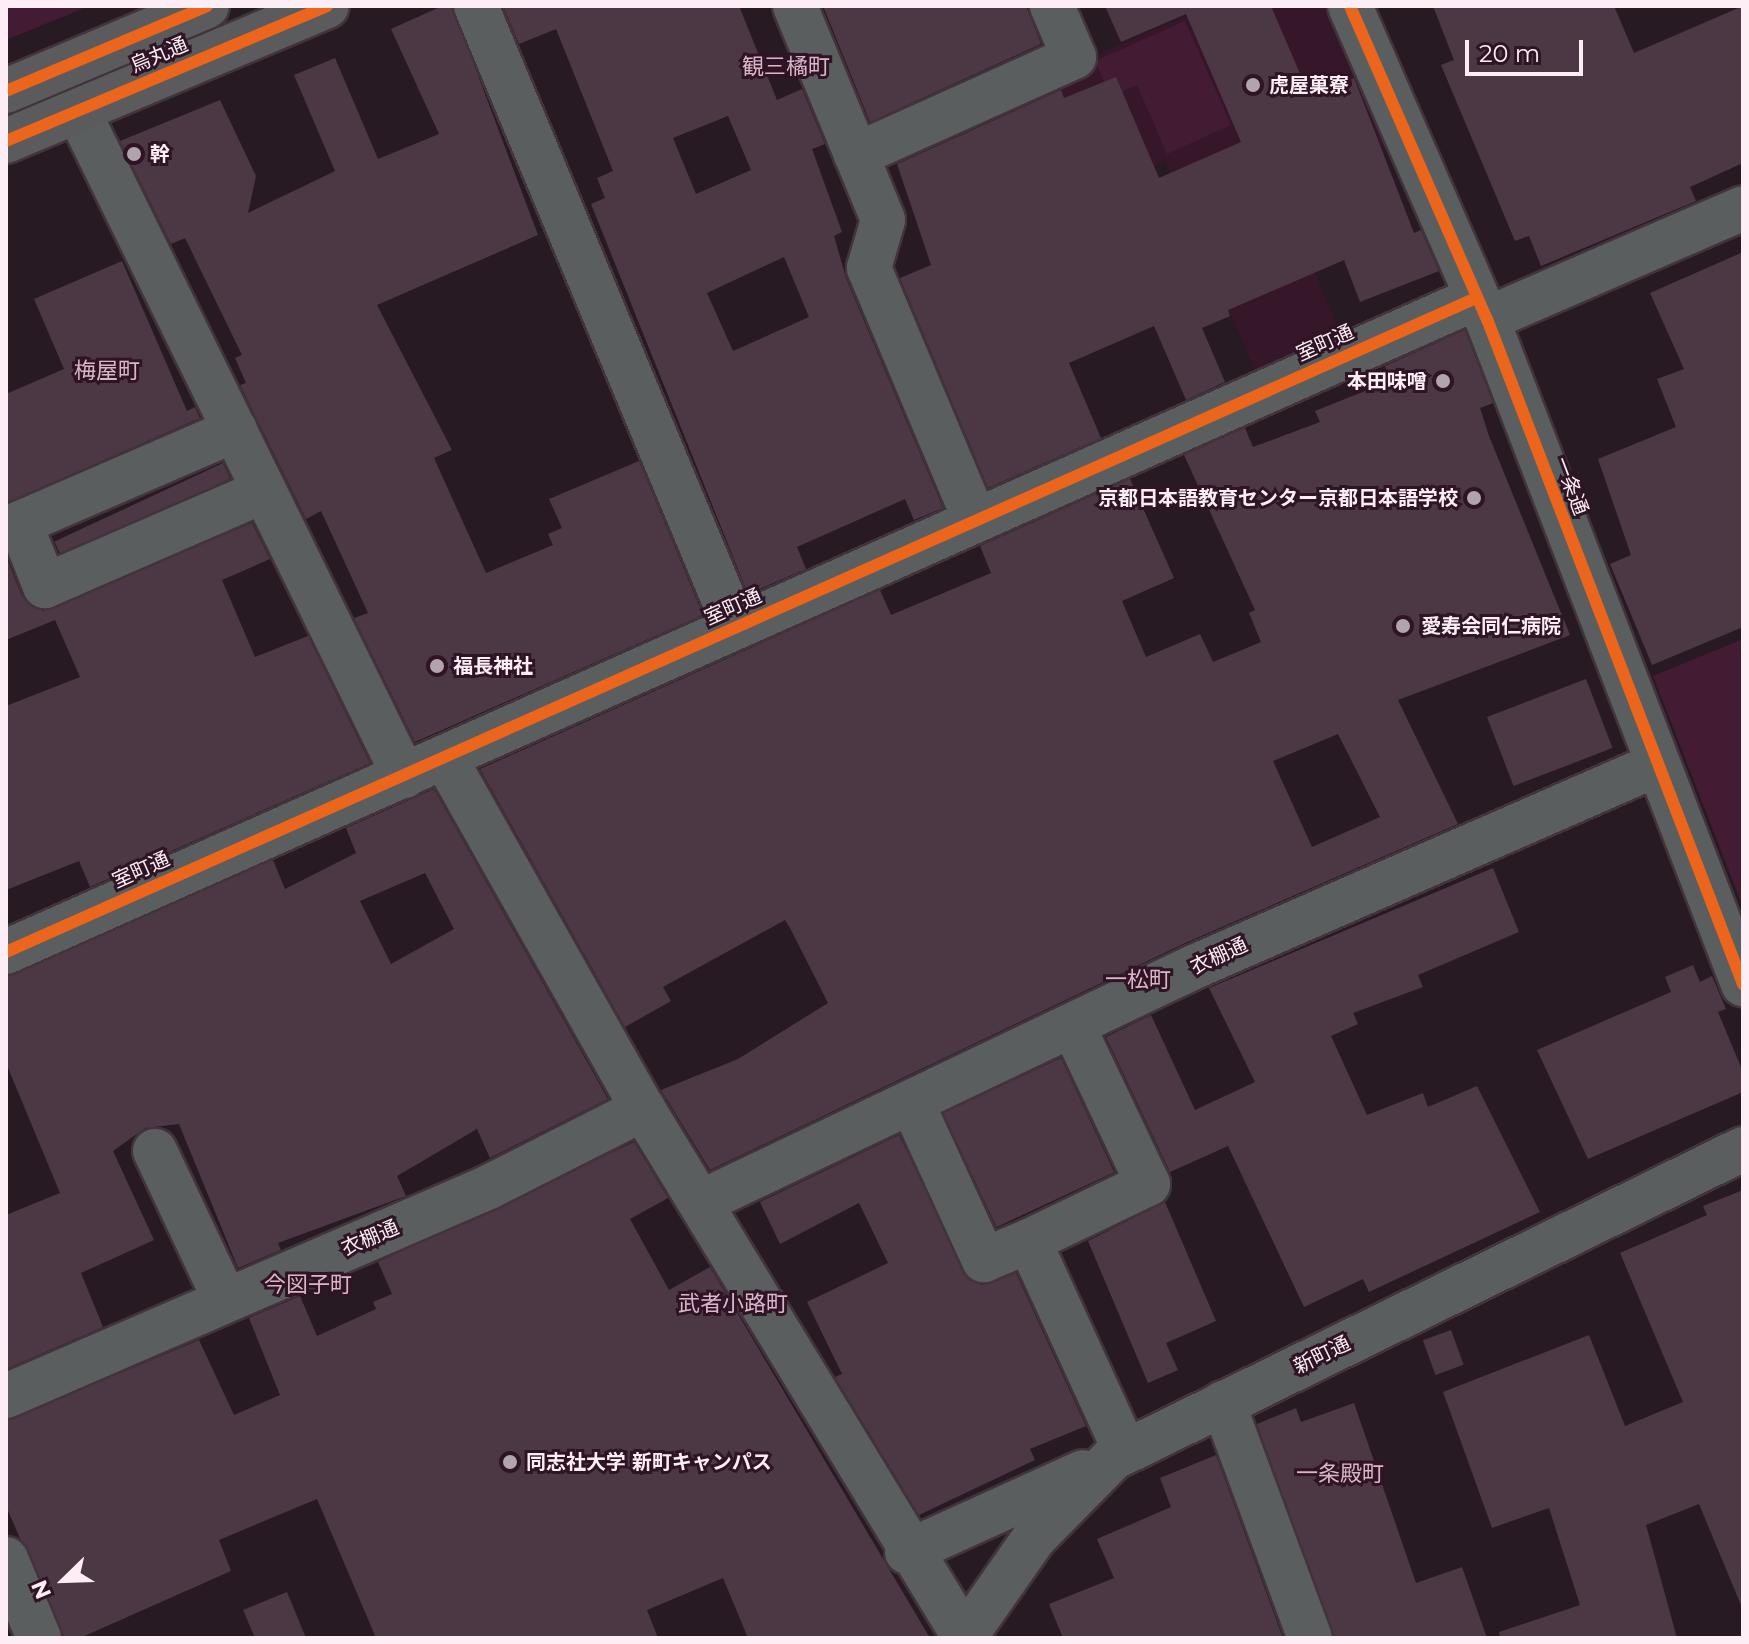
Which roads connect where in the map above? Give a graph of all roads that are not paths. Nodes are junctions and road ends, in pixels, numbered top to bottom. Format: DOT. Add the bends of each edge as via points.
graph roads {
  1 [pos="207,6"];
  2 [pos="327,6"];
  3 [pos="476,6"];
  4 [pos="795,6"];
  5 [pos="1052,6"];
  6 [pos="1350,6"];
  7 [pos="6,91"];
  8 [pos="78,111"];
  9 [pos="6,141"];
  10 [pos="856,155"];
  11 [pos="1743,208"];
  12 [pos="1481,309"];
  13 [pos="235,430"];
  14 [pos="263,491"];
  15 [pos="975,520"];
  16 [pos="735,627"];
  17 [pos="445,758"];
  18 [pos="1656,765"];
  19 [pos="404,776"];
  20 [pos="6,952"];
  21 [pos="1743,984"];
  22 [pos="1073,1026"];
  23 [pos="912,1103"];
  24 [pos="643,1109"];
  25 [pos="1743,1149"];
  26 [pos="155,1151"];
  27 [pos="701,1202"];
  28 [pos="1029,1241"];
  29 [pos="225,1300"];
  30 [pos="6,1396"];
  31 [pos="1223,1403"];
  32 [pos="1119,1455"];
  33 [pos="907,1552"];
  34 [pos="6,1559"];
  35 [pos="39,1638"];
  36 [pos="965,1638"];
  37 [pos="1310,1638"];
  1 -- 7 [label="highway, 烏丸通"];
  2 -- 8 [label="highway, 烏丸通"];
  3 -- 16 [label="street"];
  4 -- 10 [label="street"];
  5 -- 10 [label="street" via="1074,57"];
  6 -- 12 [label="street, 一条通"];
  8 -- 9 [label="highway, 烏丸通"];
  8 -- 13 [label="street"];
  10 -- 15 [label="street" via="883,220 869,268"];
  11 -- 12 [label="street, 室町通"];
  12 -- 15 [label="street, 室町通"];
  12 -- 18 [label="street, 一条通"];
  13 -- 14 [label="street"];
  13 -- 14 [label="street" via="20,523 45,586"];
  14 -- 19 [label="street"];
  15 -- 16 [label="street, 室町通"];
  16 -- 17 [label="street, 室町通"];
  17 -- 19 [label="street, 室町通"];
  17 -- 24 [label="street"];
  18 -- 21 [label="street, 一条通"];
  18 -- 22 [label="street, 衣棚通"];
  19 -- 20 [label="street, 室町通"];
  22 -- 23 [label="street, 衣棚通"];
  22 -- 28 [label="street" via="1148,1184"];
  23 -- 27 [label="street, 衣棚通"];
  23 -- 28 [label="street" via="984,1260"];
  24 -- 27 [label="street"];
  24 -- 29 [label="street, 衣棚通" via="489,1187"];
  25 -- 31 [label="street, 新町通"];
  26 -- 29 [label="street"];
  27 -- 33 [label="street"];
  28 -- 32 [label="street"];
  29 -- 30 [label="street, 衣棚通"];
  31 -- 32 [label="street, 新町通"];
  31 -- 37 [label="street"];
  32 -- 33 [label="street"];
  32 -- 36 [label="street, 新町通" via="1034,1538"];
  33 -- 36 [label="street"];
  34 -- 35 [label="street"];
}
